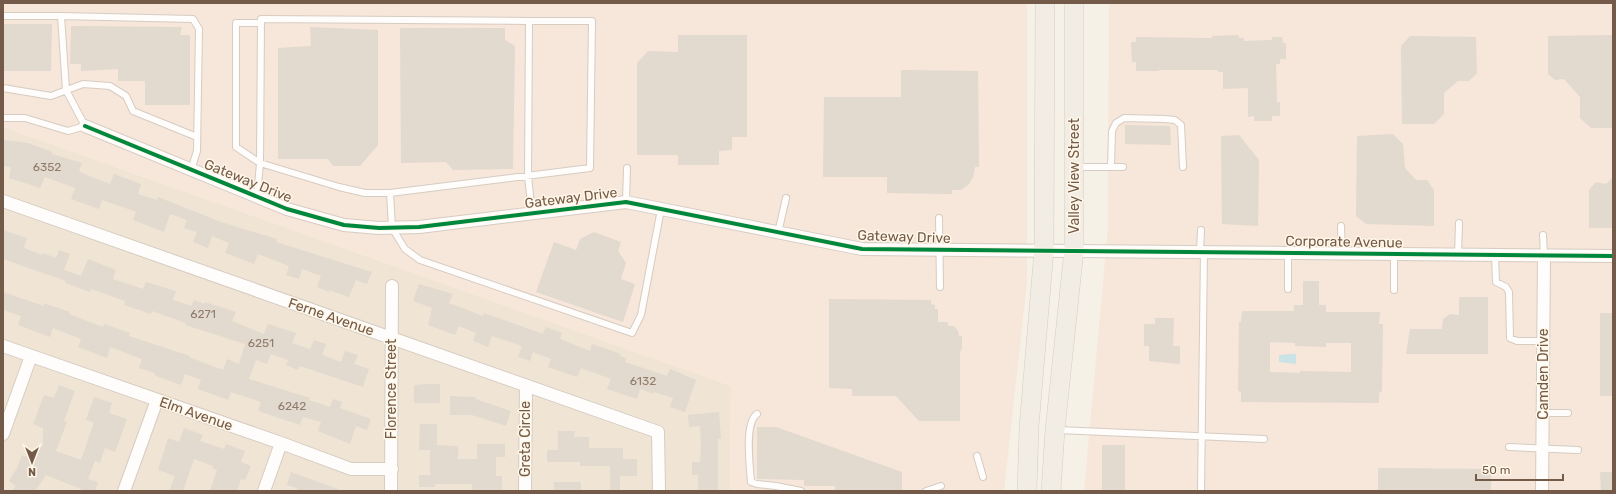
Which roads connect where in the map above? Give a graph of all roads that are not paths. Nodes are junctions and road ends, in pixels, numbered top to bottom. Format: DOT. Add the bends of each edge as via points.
graph roads {
  1 [pos="1045,3"];
  2 [pos="1074,3"];
  3 [pos="3,16"];
  4 [pos="61,16"];
  5 [pos="529,21"];
  6 [pos="261,23"];
  7 [pos="3,88"];
  8 [pos="66,90"];
  9 [pos="3,118"];
  10 [pos="85,126"];
  11 [pos="197,137"];
  12 [pos="260,163"];
  13 [pos="1074,167"];
  14 [pos="1111,167"];
  15 [pos="1122,167"];
  16 [pos="1183,167"];
  17 [pos="627,168"];
  18 [pos="191,170"];
  19 [pos="528,176"];
  20 [pos="390,193"];
  21 [pos="258,197"];
  22 [pos="786,198"];
  23 [pos="3,201"];
  24 [pos="626,202"];
  25 [pos="661,209"];
  26 [pos="532,214"];
  27 [pos="939,218"];
  28 [pos="1459,223"];
  29 [pos="1341,226"];
  30 [pos="392,228"];
  31 [pos="1201,230"];
  32 [pos="778,233"];
  33 [pos="1543,236"];
  34 [pos="940,250"];
  35 [pos="1044,250"];
  36 [pos="1074,250"];
  37 [pos="1202,251"];
  38 [pos="1288,252"];
  39 [pos="1342,253"];
  40 [pos="1394,254"];
  41 [pos="1458,255"];
  42 [pos="1495,255"];
  43 [pos="1544,256"];
  44 [pos="1613,256"];
  45 [pos="392,286"];
  46 [pos="940,287"];
  47 [pos="1288,289"];
  48 [pos="1394,290"];
  49 [pos="391,338"];
  50 [pos="1543,341"];
  51 [pos="3,346"];
  52 [pos="31,356"];
  53 [pos="526,387"];
  54 [pos="157,400"];
  55 [pos="1543,413"];
  56 [pos="1568,413"];
  57 [pos="757,414"];
  58 [pos="1055,430"];
  59 [pos="3,434"];
  60 [pos="1201,436"];
  61 [pos="1264,439"];
  62 [pos="281,443"];
  63 [pos="1509,447"];
  64 [pos="1542,450"];
  65 [pos="1578,450"];
  66 [pos="977,456"];
  67 [pos="392,469"];
  68 [pos="983,477"];
  69 [pos="941,486"];
  70 [pos="124,491"];
  71 [pos="264,491"];
  72 [pos="391,491"];
  73 [pos="525,491"];
  74 [pos="659,491"];
  75 [pos="801,491"];
  76 [pos="926,491"];
  77 [pos="1027,491"];
  78 [pos="1051,491"];
  79 [pos="1200,491"];
  80 [pos="1542,491"];
  1 -- 35 [label="main road"];
  2 -- 13 [label="main road, Valley View Street"];
  3 -- 4 [label="lane"];
  4 -- 8 [label="lane"];
  4 -- 11 [label="lane" via="193,19 198,29"];
  5 -- 6 [label="lane" via="261,19"];
  5 -- 19 [label="lane"];
  5 -- 19 [label="lane" via="592,21 590,168"];
  6 -- 12 [label="lane"];
  6 -- 12 [label="lane" via="236,23 236,147"];
  7 -- 8 [label="lane" via="51,96"];
  8 -- 10 [label="lane"];
  8 -- 11 [label="lane" via="83,84 110,86 126,96 133,111"];
  9 -- 10 [label="lane" via="25,118 68,131"];
  10 -- 18 [label="street, Gateway Drive"];
  11 -- 18 [label="lane" via="197,151"];
  12 -- 20 [label="lane" via="364,193"];
  12 -- 21 [label="lane"];
  13 -- 14 [label="lane"];
  13 -- 36 [label="main road, Valley View Street"];
  14 -- 15 [label="lane"];
  14 -- 16 [label="lane" via="1112,131 1116,123 1124,118 1175,120 1181,125"];
  17 -- 24 [label="lane"];
  18 -- 21 [label="street, Gateway Drive"];
  19 -- 20 [label="lane"];
  19 -- 26 [label="lane"];
  20 -- 30 [label="lane"];
  21 -- 30 [label="street, Gateway Drive" via="287,209 344,225"];
  22 -- 32 [label="lane"];
  23 -- 49 [label="street, Ferne Avenue"];
  24 -- 25 [label="street, Gateway Drive"];
  24 -- 26 [label="street, Gateway Drive"];
  25 -- 30 [label="lane" via="641,314 632,333 420,260 405,249"];
  25 -- 32 [label="street, Gateway Drive"];
  26 -- 30 [label="street, Gateway Drive"];
  27 -- 34 [label="lane"];
  28 -- 41 [label="lane"];
  29 -- 39 [label="lane"];
  31 -- 37 [label="lane"];
  32 -- 34 [label="street, Gateway Drive" via="862,249"];
  33 -- 43 [label="lane"];
  34 -- 35 [label="street, Gateway Drive"];
  34 -- 46 [label="lane"];
  35 -- 36 [label="street, Gateway Drive"];
  35 -- 77 [label="main road" via="1029,427"];
  36 -- 37 [label="street, Corporate Avenue"];
  36 -- 58 [label="main road, Valley View Street"];
  37 -- 38 [label="street, Corporate Avenue"];
  37 -- 60 [label="lane"];
  38 -- 39 [label="street, Corporate Avenue"];
  38 -- 47 [label="lane"];
  39 -- 40 [label="street, Corporate Avenue"];
  40 -- 41 [label="street, Corporate Avenue"];
  40 -- 48 [label="lane"];
  41 -- 42 [label="street, Corporate Avenue"];
  42 -- 43 [label="street, Corporate Avenue"];
  42 -- 50 [label="lane" via="1496,282 1506,287 1509,292 1510,338 1516,341"];
  43 -- 44 [label="street, Corporate Avenue"];
  43 -- 50 [label="street, Camden Drive"];
  45 -- 49 [label="street, Florence Street"];
  49 -- 53 [label="street, Ferne Avenue"];
  49 -- 67 [label="street, Florence Street"];
  50 -- 55 [label="street, Camden Drive"];
  51 -- 52 [label="street, Elm Avenue"];
  52 -- 54 [label="street, Elm Avenue"];
  52 -- 59 [label="street"];
  53 -- 73 [label="street, Greta Circle"];
  53 -- 74 [label="street, Ferne Avenue" via="658,432"];
  54 -- 62 [label="street, Elm Avenue"];
  54 -- 70 [label="street"];
  55 -- 56 [label="lane"];
  55 -- 64 [label="street, Camden Drive"];
  57 -- 75 [label="lane" via="749,429 751,482"];
  58 -- 60 [label="lane"];
  58 -- 78 [label="main road, Valley View Street"];
  60 -- 61 [label="lane"];
  60 -- 79 [label="lane"];
  62 -- 67 [label="street, Elm Avenue" via="351,469"];
  62 -- 71 [label="street"];
  63 -- 64 [label="lane"];
  64 -- 65 [label="lane"];
  64 -- 80 [label="street, Camden Drive"];
  66 -- 68 [label="lane"];
  67 -- 72 [label="street, Florence Street"];
  69 -- 76 [label="lane"];
}
